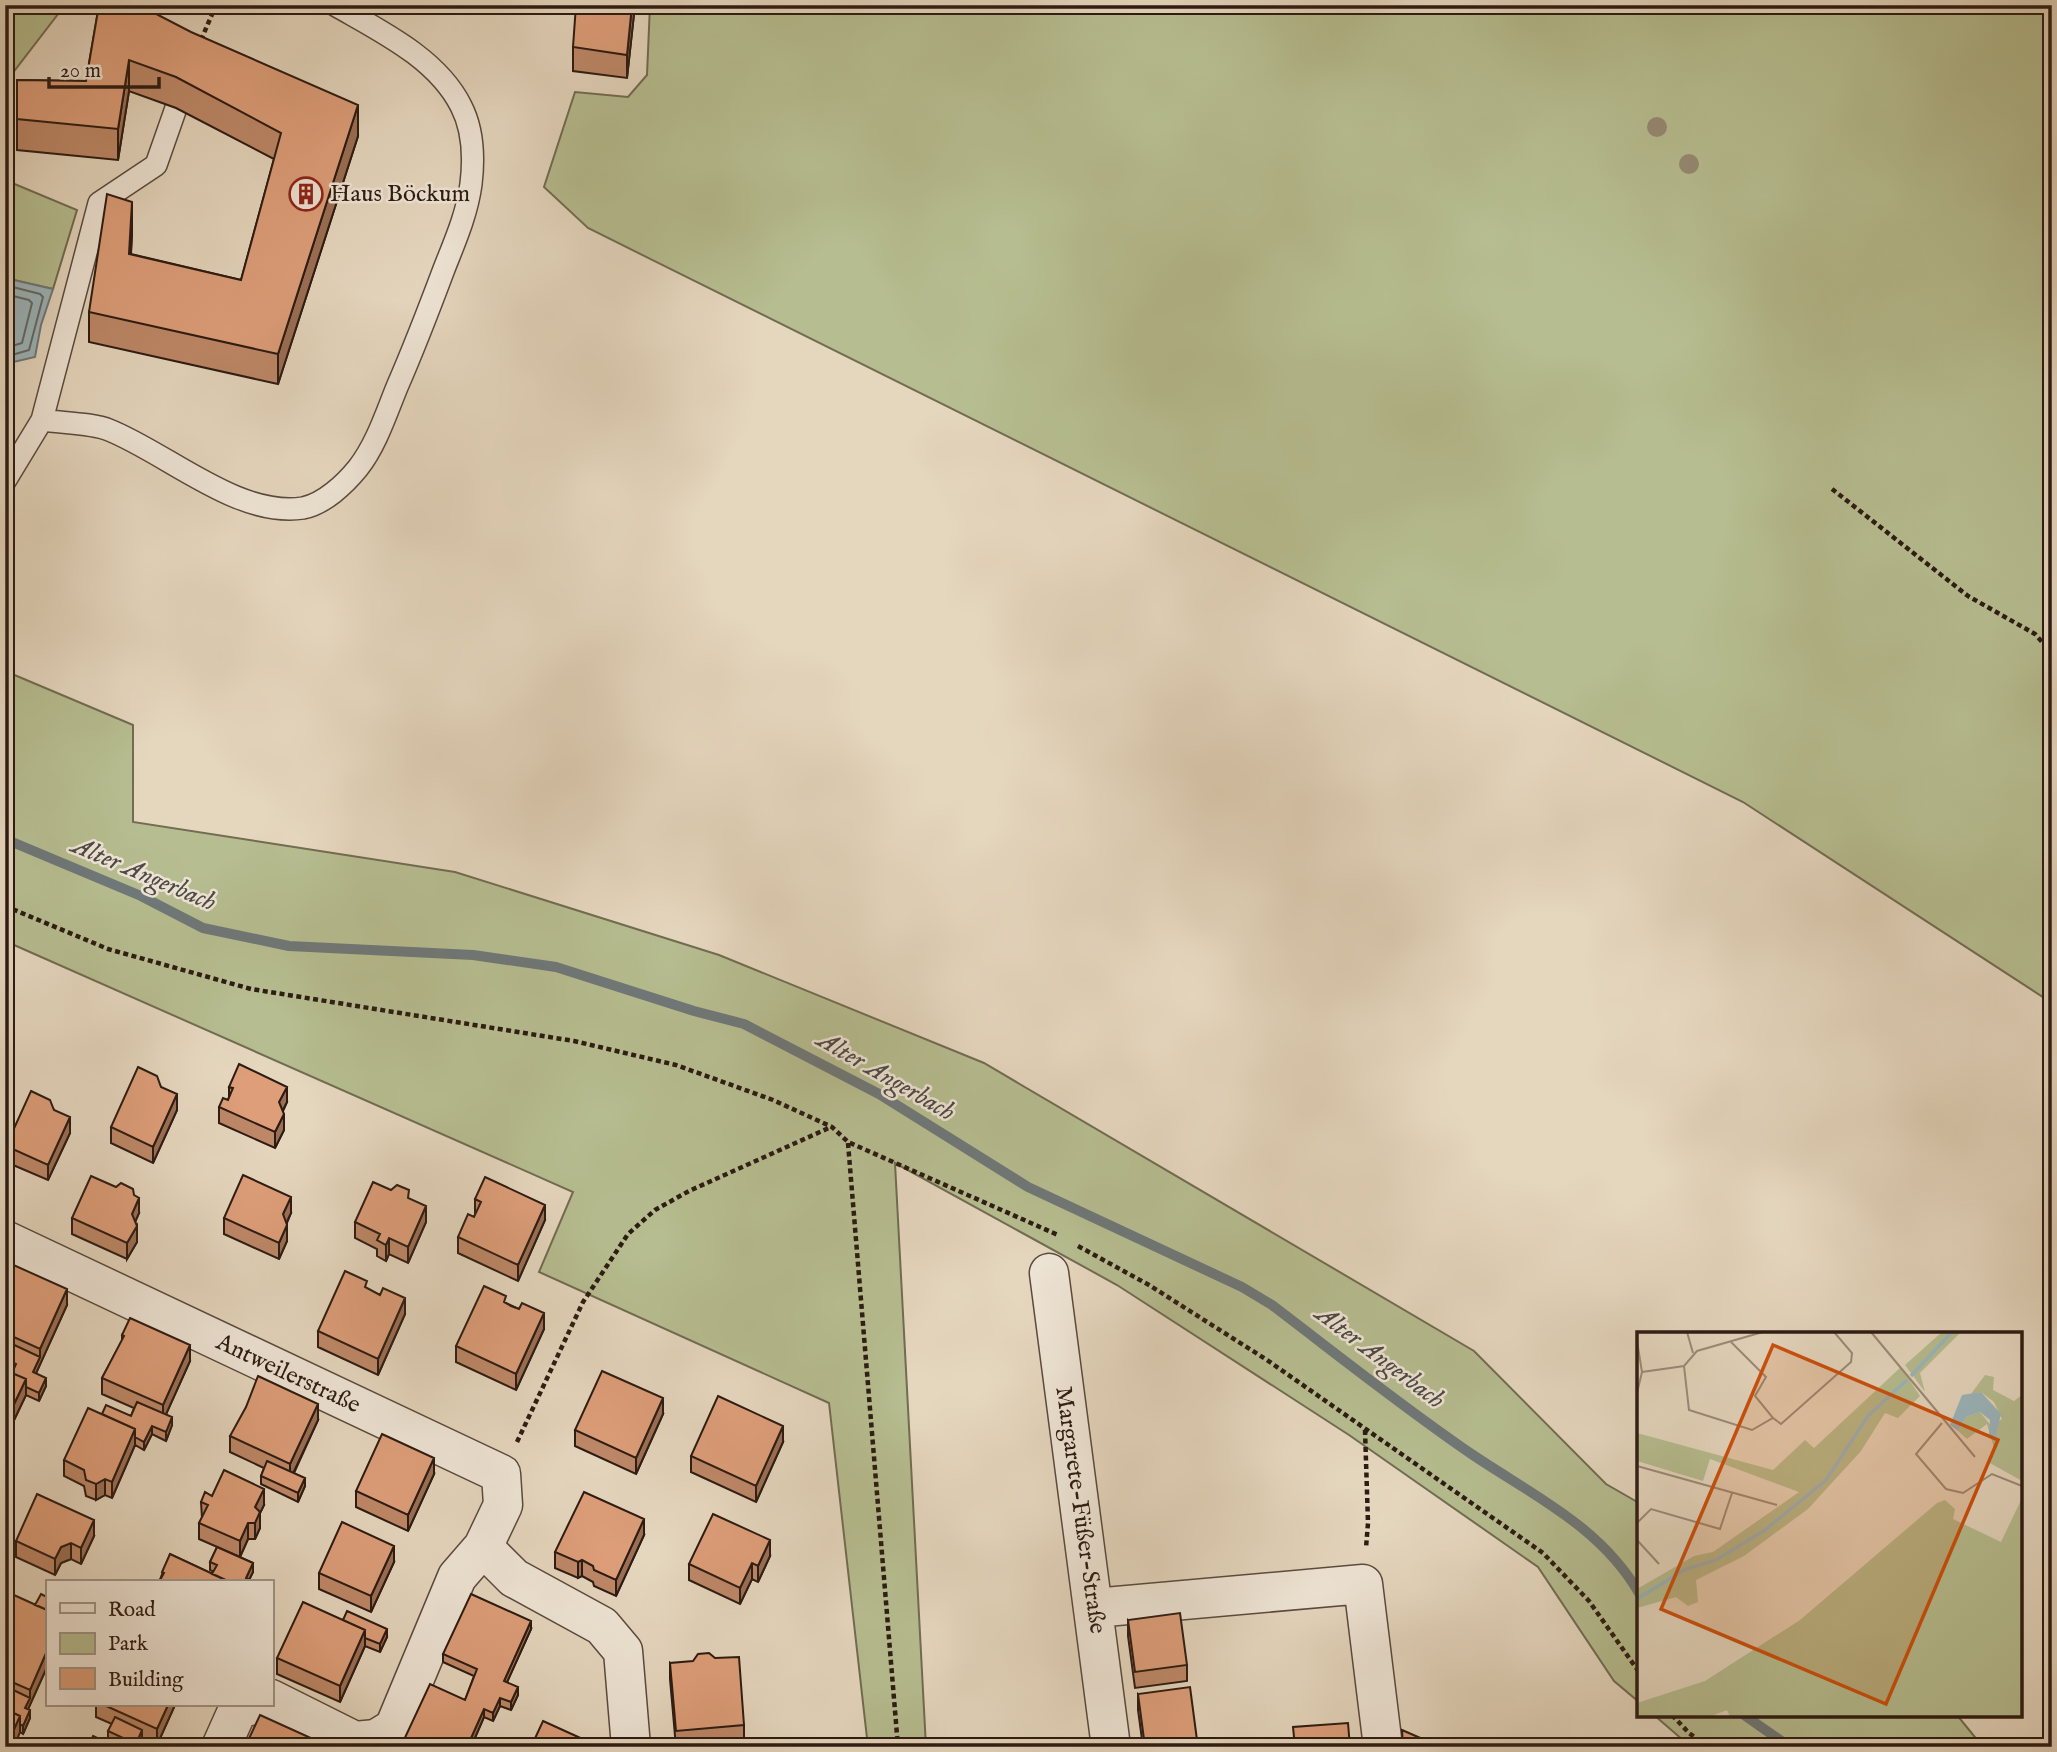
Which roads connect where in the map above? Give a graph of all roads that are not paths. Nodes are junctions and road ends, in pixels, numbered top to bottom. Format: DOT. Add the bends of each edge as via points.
graph roads {
  1 [pos="335,5"];
  2 [pos="176,108"];
  3 [pos="42,420"];
  4 [pos="5,481"];
  5 [pos="5,1240"];
  6 [pos="1049,1273"];
  7 [pos="482,1547"];
  8 [pos="1094,1608"];
  9 [pos="273,1700"];
  10 [pos="251,1706"];
  11 [pos="221,1747"];
  12 [pos="631,1747"];
  13 [pos="1111,1747"];
  14 [pos="1383,1747"];
  1 -- 3 [label="lane" via="423,60 462,107 473,145 471,183 460,228 406,366 358,468 323,500 304,508 277,508 220,488 107,429"];
  2 -- 3 [label="lane" via="156,165 99,203"];
  3 -- 4 [label="lane"];
  5 -- 7 [label="street, Antweilerstraße" via="501,1474 503,1505"];
  6 -- 8 [label="street, Margarete-Füßer-Straße"];
  7 -- 9 [label="street" via="457,1577 394,1728 376,1739 355,1741"];
  7 -- 12 [label="street" via="514,1578 602,1626 623,1651"];
  8 -- 13 [label="street, Margarete-Füßer-Straße"];
  8 -- 14 [label="street" via="1363,1584"];
  10 -- 11 [label="street" via="238,1710"];
}
